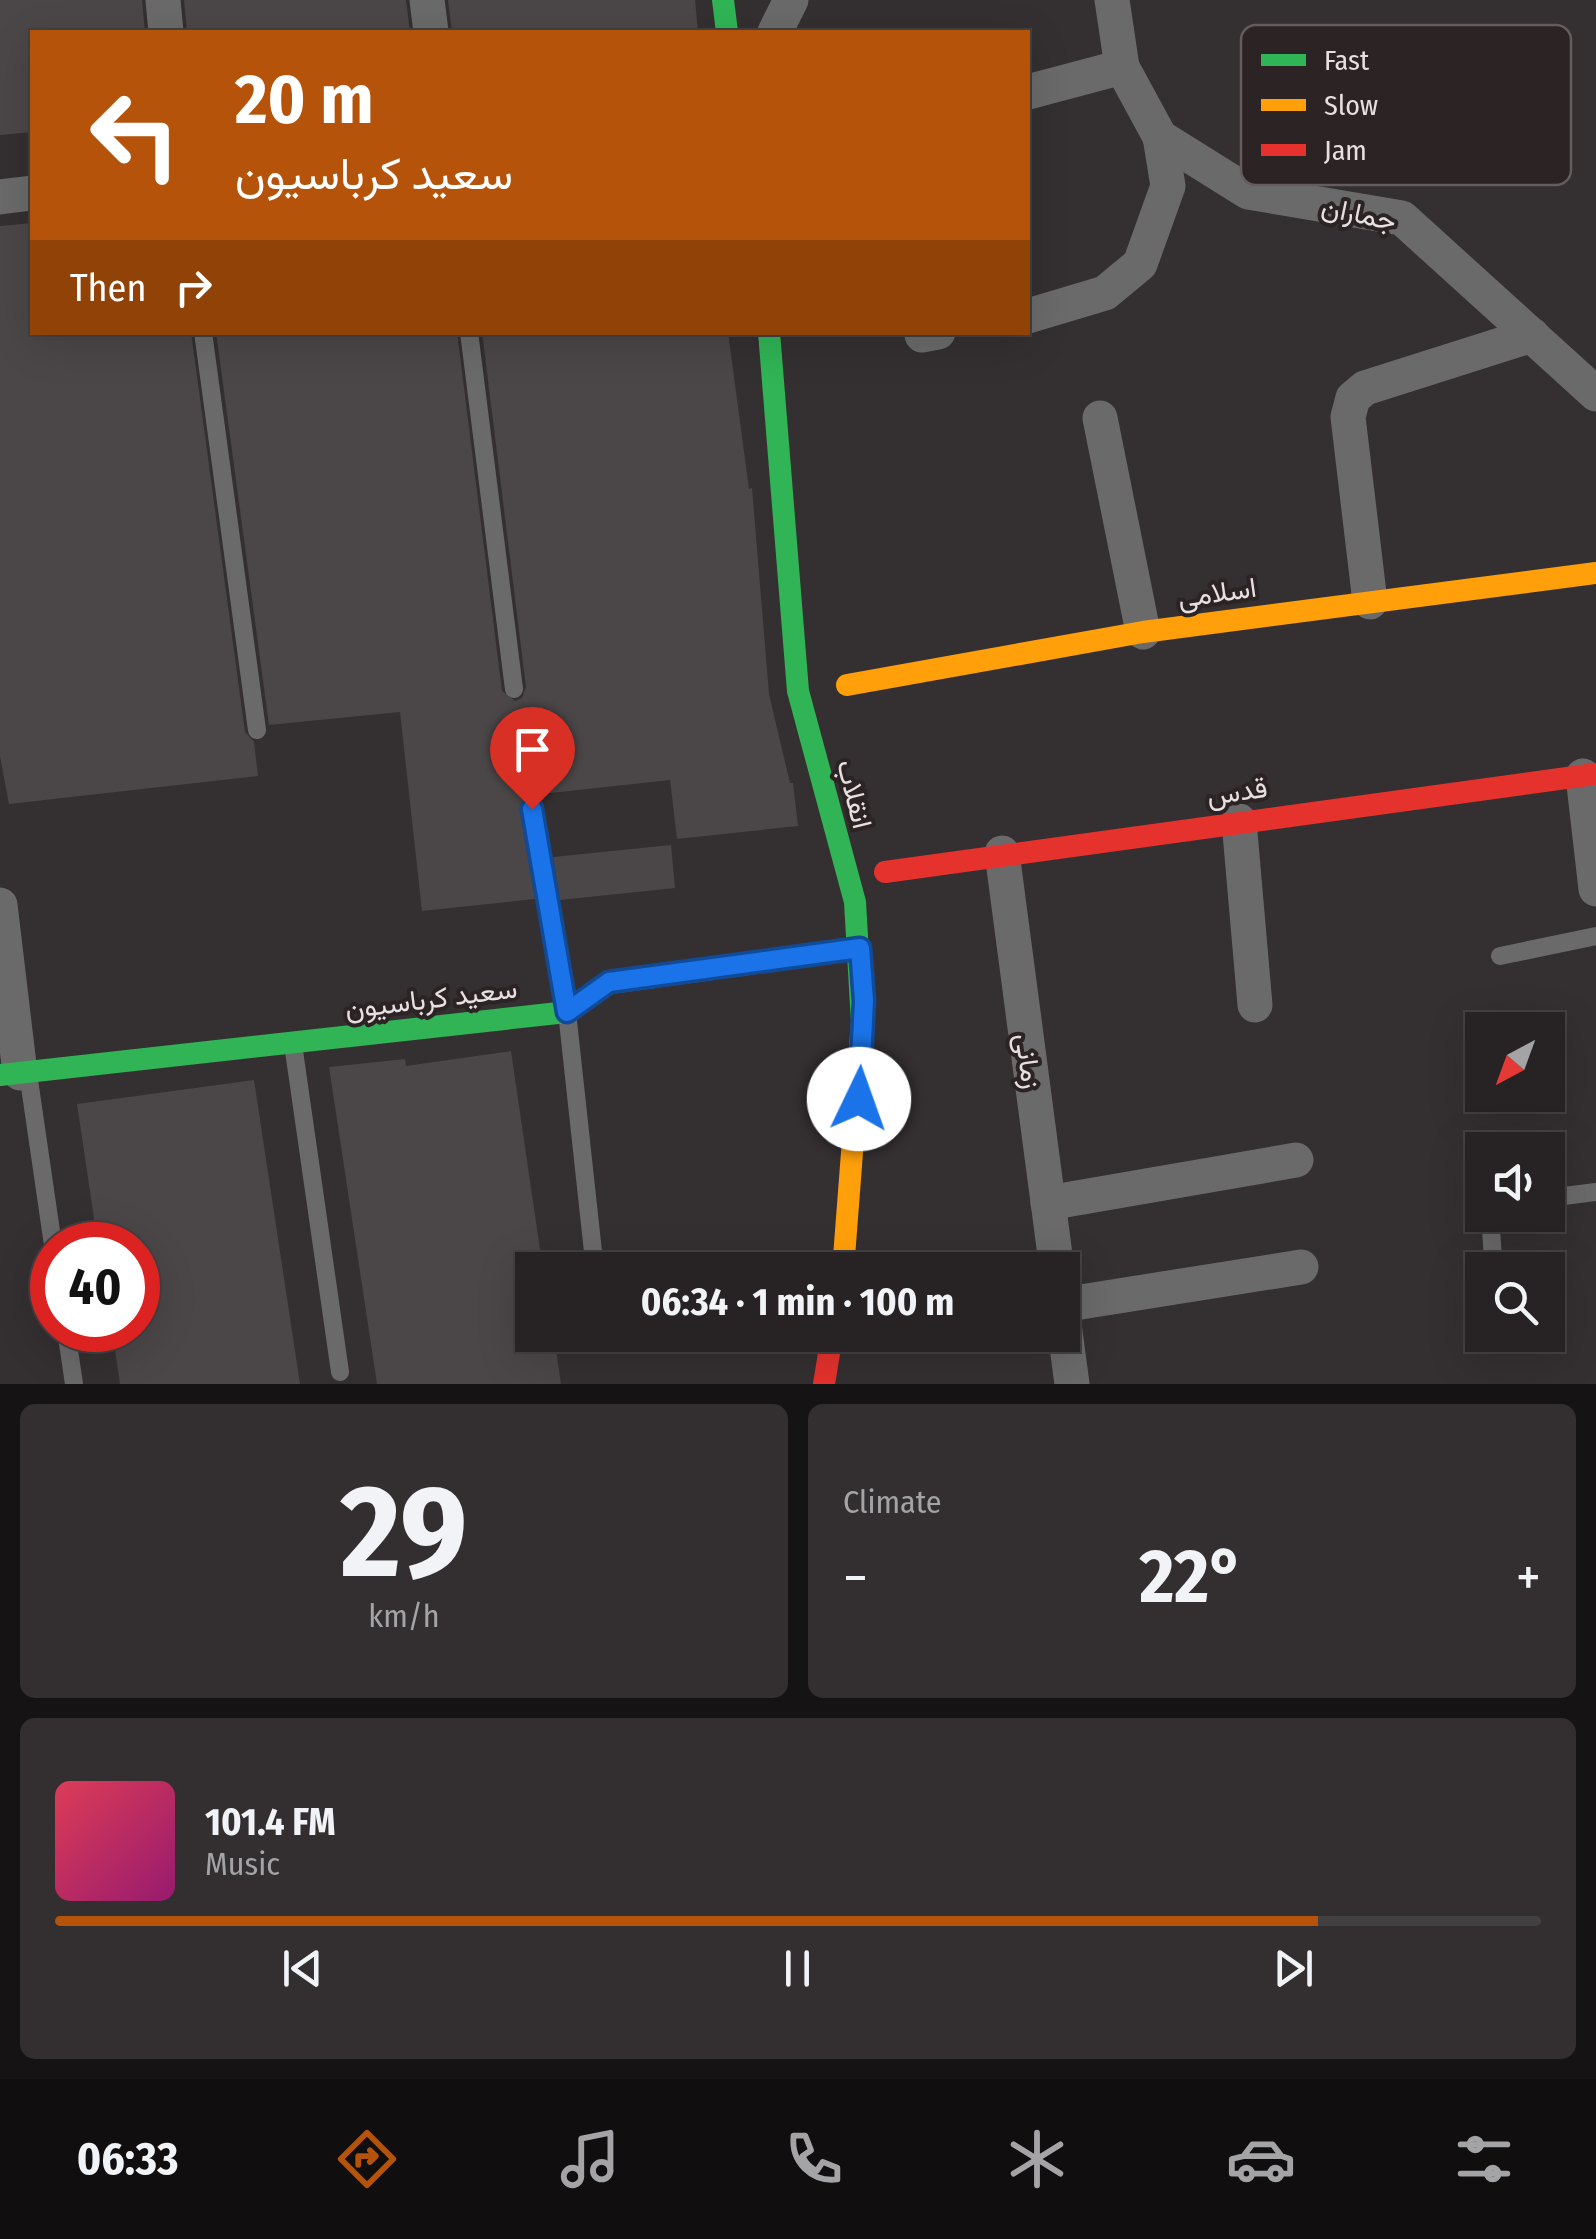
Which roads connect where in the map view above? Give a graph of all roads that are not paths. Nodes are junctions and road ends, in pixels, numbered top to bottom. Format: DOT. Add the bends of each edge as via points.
graph roads {
  1 [pos="162,0"];
  2 [pos="427,0"];
  3 [pos="723,0"];
  4 [pos="791,0"];
  5 [pos="1112,0"];
  6 [pos="166,30"];
  7 [pos="431,30"];
  8 [pos="727,30"];
  9 [pos="776,30"];
  10 [pos="1122,67"];
  11 [pos="1030,91"];
  12 [pos="1160,137"];
  13 [pos="30,193"];
  14 [pos="0,196"];
  15 [pos="1030,315"];
  16 [pos="204,335"];
  17 [pos="469,335"];
  18 [pos="770,335"];
  19 [pos="1532,335"];
  20 [pos="1596,394"];
  21 [pos="1100,418"];
  22 [pos="1596,572"];
  23 [pos="1370,602"];
  24 [pos="1143,632"];
  25 [pos="847,685"];
  26 [pos="514,689"];
  27 [pos="257,730"];
  28 [pos="1589,775"];
  29 [pos="532,809"];
  30 [pos="1239,821"];
  31 [pos="1002,853"];
  32 [pos="886,872"];
  33 [pos="1596,889"];
  34 [pos="0,905"];
  35 [pos="1596,936"];
  36 [pos="860,948"];
  37 [pos="1500,956"];
  38 [pos="1255,1005"];
  39 [pos="567,1012"];
  40 [pos="294,1044"];
  41 [pos="16,1073"];
  42 [pos="1296,1160"];
  43 [pos="1596,1192"];
  44 [pos="1565,1196"];
  45 [pos="1048,1204"];
  46 [pos="48,1222"];
  47 [pos="593,1252"];
  48 [pos="844,1252"];
  49 [pos="1055,1252"];
  50 [pos="1301,1267"];
  51 [pos="1080,1304"];
  52 [pos="69,1352"];
  53 [pos="829,1352"];
  54 [pos="1068,1352"];
  55 [pos="340,1372"];
  56 [pos="74,1384"];
  57 [pos="824,1384"];
  58 [pos="1072,1384"];
  1 -- 6 [label="street"];
  2 -- 7 [label="street"];
  3 -- 8 [label="street"];
  4 -- 9 [label="street"];
  5 -- 10 [label="street, جماران"];
  10 -- 11 [label="street"];
  10 -- 12 [label="street, جماران"];
  12 -- 15 [label="street" via="1168,186 1140,264 1105,294"];
  12 -- 19 [label="street, جماران" via="1248,192 1402,218"];
  13 -- 14 [label="street"];
  16 -- 27 [label="lane"];
  17 -- 26 [label="lane"];
  18 -- 36 [label="street, انقلاب" via="798,691 855,902"];
  19 -- 20 [label="street, جماران"];
  19 -- 23 [label="street" via="1365,388 1352,398 1348,417"];
  21 -- 24 [label="street"];
  22 -- 23 [label="street, اسلامی"];
  23 -- 24 [label="street, اسلامی"];
  24 -- 25 [label="street, اسلامی"];
  28 -- 30 [label="street, قدس"];
  28 -- 33 [label="street"];
  29 -- 39 [label="lane"];
  30 -- 31 [label="street, قدس"];
  30 -- 38 [label="street"];
  31 -- 32 [label="street, قدس"];
  31 -- 45 [label="street, زمانی"];
  34 -- 41 [label="street"];
  35 -- 37 [label="lane"];
  36 -- 39 [label="street, سعید کرباسیون" via="609,982"];
  36 -- 48 [label="street, انقلاب" via="864,1001"];
  39 -- 40 [label="street, سعید کرباسیون"];
  39 -- 47 [label="lane"];
  40 -- 41 [label="street, سعید کرباسیون"];
  40 -- 55 [label="lane"];
  41 -- 46 [label="lane"];
  42 -- 45 [label="street"];
  43 -- 44 [label="lane"];
  45 -- 49 [label="street, زمانی"];
  50 -- 51 [label="street"];
  52 -- 56 [label="lane"];
  53 -- 57 [label="street"];
  54 -- 58 [label="street"];
}
